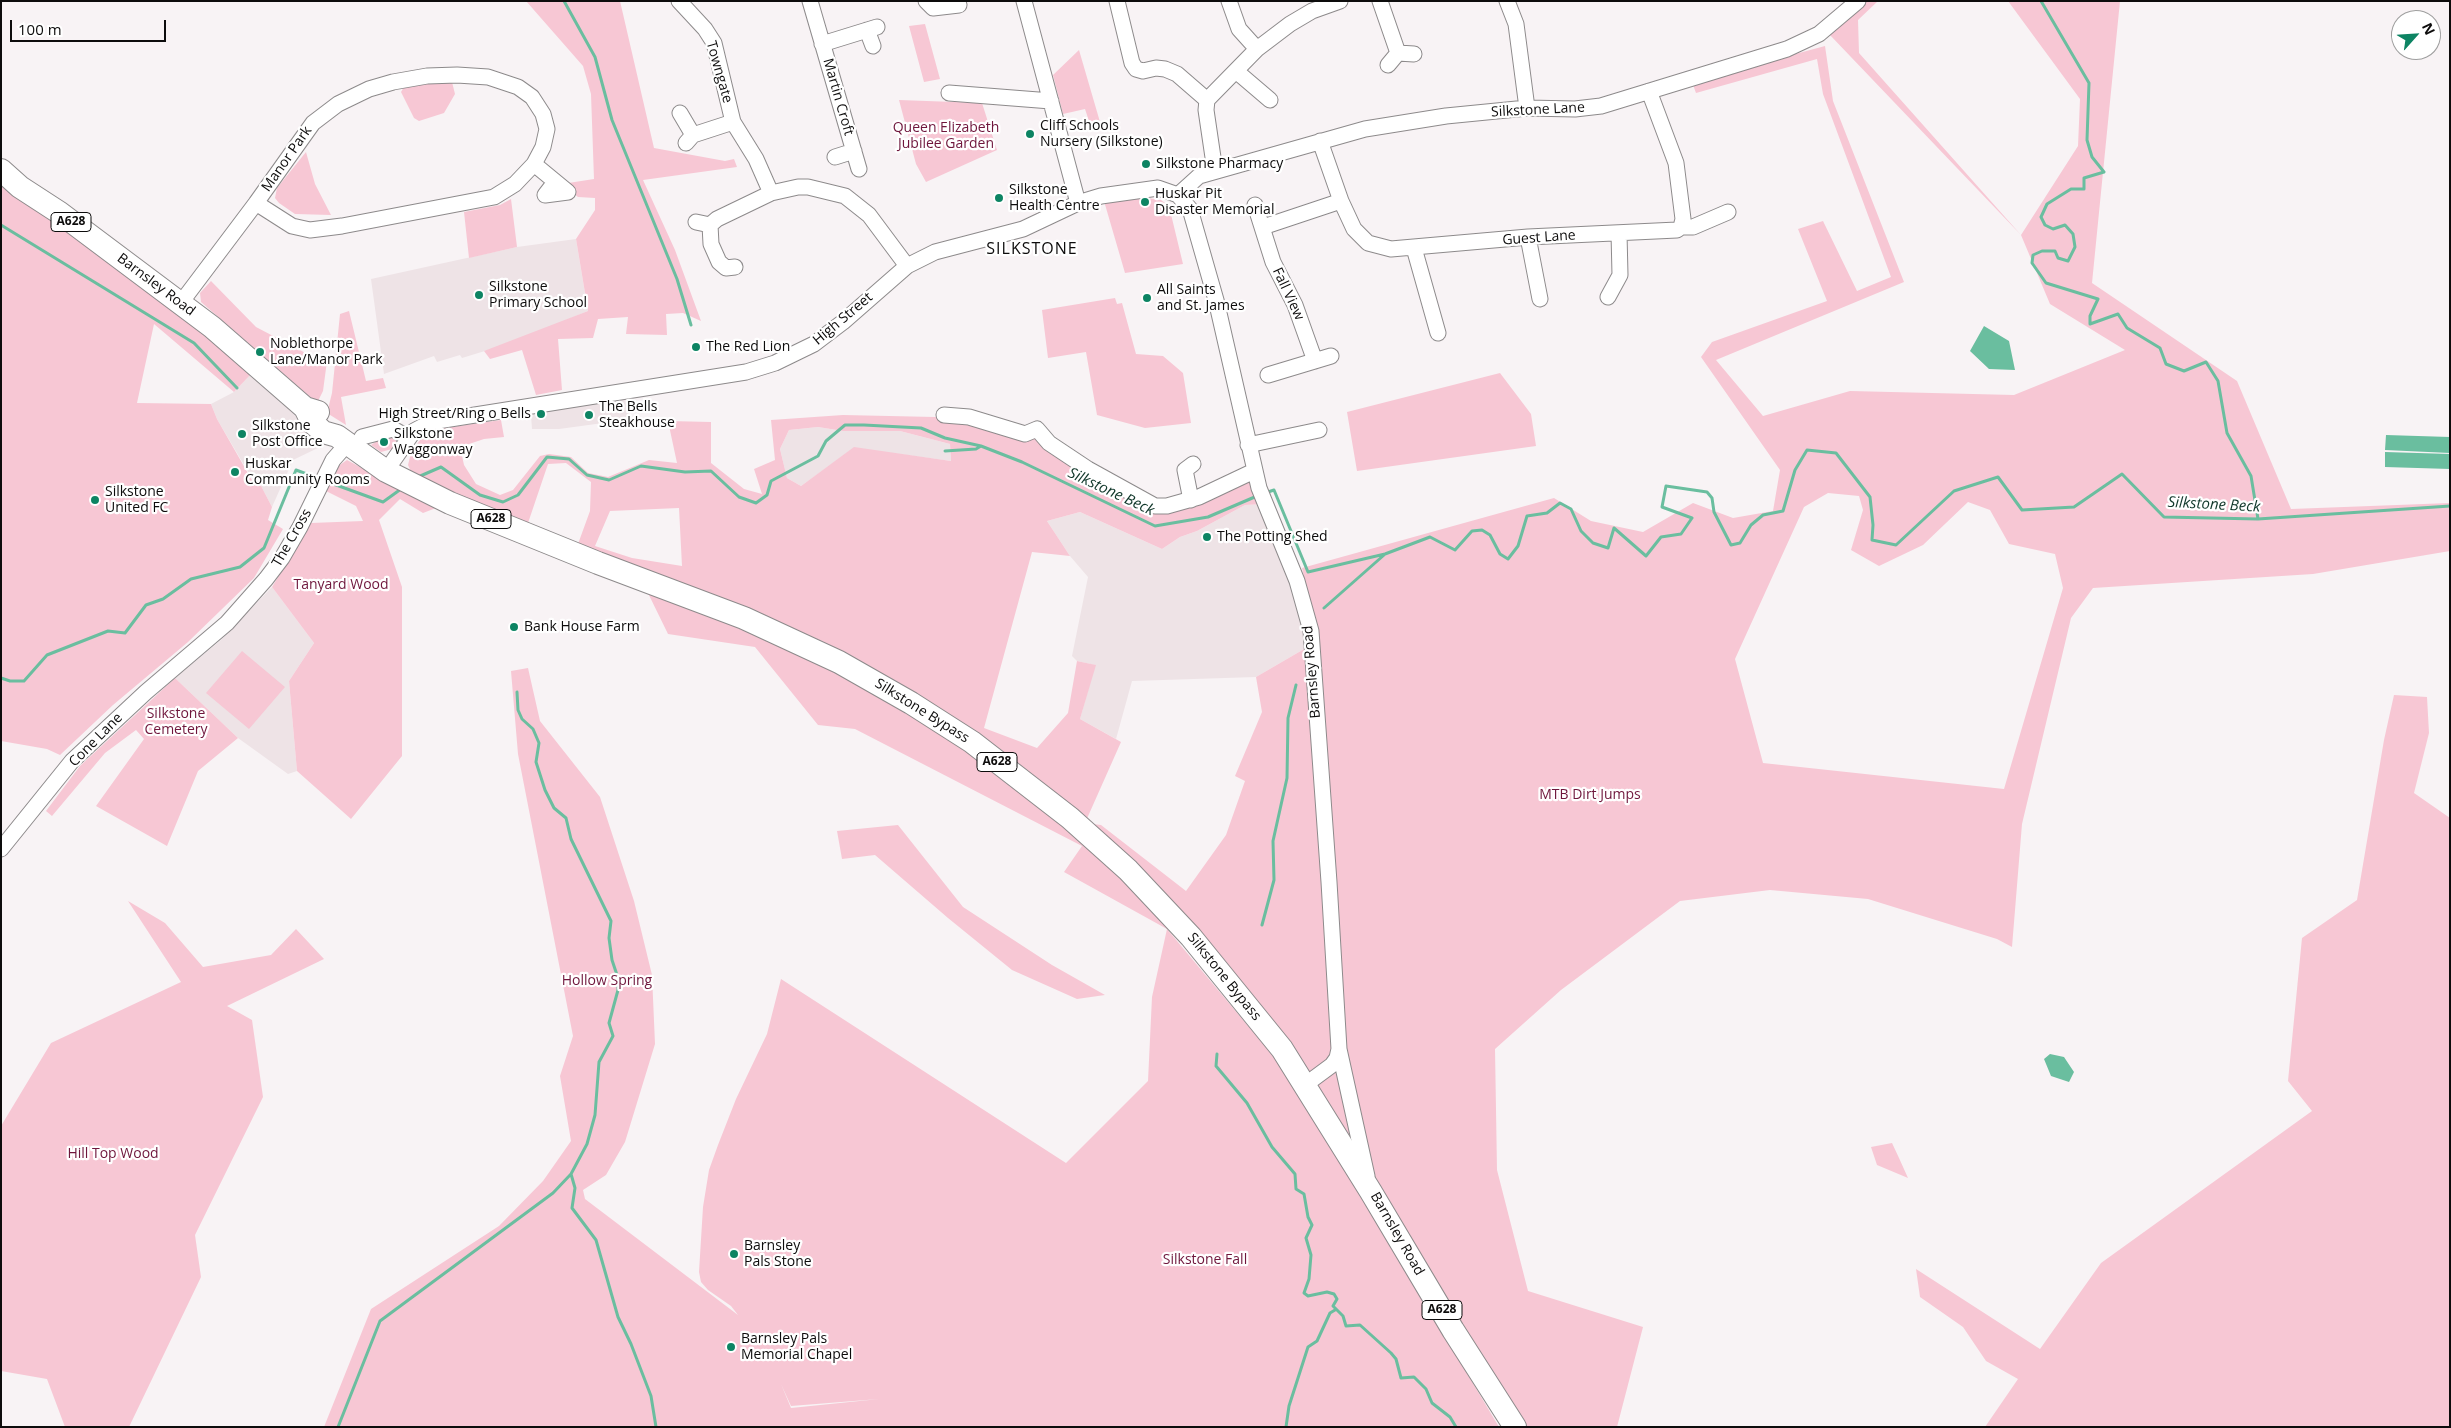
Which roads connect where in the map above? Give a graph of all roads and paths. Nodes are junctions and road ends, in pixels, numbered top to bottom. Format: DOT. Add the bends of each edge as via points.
graph roads {
  1 [pos="679,1"];
  2 [pos="810,1"];
  3 [pos="926,1"];
  4 [pos="1024,1"];
  5 [pos="1117,1"];
  6 [pos="1380,1"];
  7 [pos="1507,1"];
  8 [pos="1858,1"];
  9 [pos="1338,2"];
  10 [pos="1234,3"];
  11 [pos="959,5"];
  12 [pos="822,44"];
  13 [pos="873,46"];
  14 [pos="1257,49"];
  15 [pos="1414,54"];
  16 [pos="1236,71"];
  17 [pos="958,90"];
  18 [pos="1649,91"];
  19 [pos="1207,100"];
  20 [pos="1270,100"];
  21 [pos="1050,101"];
  22 [pos="1528,108"];
  23 [pos="680,113"];
  24 [pos="733,122"];
  25 [pos="1320,141"];
  26 [pos="854,151"];
  27 [pos="835,157"];
  28 [pos="534,164"];
  29 [pos="859,169"];
  30 [pos="2,171"];
  31 [pos="1215,171"];
  32 [pos="555,182"];
  33 [pos="771,193"];
  34 [pos="1178,195"];
  35 [pos="1341,201"];
  36 [pos="256,203"];
  37 [pos="1078,204"];
  38 [pos="1255,205"];
  39 [pos="1721,211"];
  40 [pos="1262,227"];
  41 [pos="1681,227"];
  42 [pos="1619,233"];
  43 [pos="1528,237"];
  44 [pos="1414,248"];
  45 [pos="907,266"];
  46 [pos="727,271"];
  47 [pos="1542,291"];
  48 [pos="1616,291"];
  49 [pos="180,304"];
  50 [pos="1439,323"];
  51 [pos="1331,356"];
  52 [pos="1315,361"];
  53 [pos="1268,375"];
  54 [pos="944,415"];
  55 [pos="1319,430"];
  56 [pos="358,438"];
  57 [pos="409,438"];
  58 [pos="1248,445"];
  59 [pos="1185,468"];
  60 [pos="1254,470"];
  61 [pos="386,471"];
  62 [pos="1191,500"];
  63 [pos="266,579"];
  64 [pos="1,849"];
  65 [pos="1339,1049"];
  66 [pos="1305,1085"];
  67 [pos="1371,1192"];
  68 [pos="1515,1427"];
  1 -- 24 [label="street, Towngate" via="714,44"];
  2 -- 12 [label="street, Martin Croft"];
  3 -- 11 [label="street" via="933,8"];
  4 -- 21 [label="street"];
  5 -- 19 [label="street" via="1136,69 1165,69 1177,74"];
  6 -- 15 [label="street" via="1393,59"];
  7 -- 22 [label="street" via="1516,24"];
  8 -- 18 [label="street, Silkstone Lane" via="1820,34 1787,49"];
  9 -- 14 [label="street" via="1312,10"];
  10 -- 14 [label="street" via="1239,28"];
  12 -- 13 [label="street, Martin Croft" via="872,28"];
  12 -- 26 [label="street, Martin Croft"];
  14 -- 16 [label="street"];
  16 -- 19 [label="street"];
  16 -- 20 [label="street"];
  17 -- 21 [label="street"];
  18 -- 22 [label="street, Silkstone Lane" via="1601,106"];
  18 -- 41 [label="street" via="1676,163 1683,219"];
  19 -- 31 [label="street"];
  21 -- 37 [label="street"];
  22 -- 25 [label="street, Silkstone Lane" via="1419,120"];
  23 -- 24 [label="street, Towngate" via="689,139"];
  24 -- 33 [label="street, Towngate" via="756,159"];
  25 -- 31 [label="street, Silkstone Lane"];
  25 -- 35 [label="street, Guest Lane"];
  26 -- 27 [label="street, Martin Croft"];
  26 -- 29 [label="street, Martin Croft"];
  28 -- 32 [label="street"];
  28 -- 36 [label="street, Manor Park" via="515,184 494,197 342,226 310,230 292,226"];
  28 -- 36 [label="street, Manor Park" via="543,147 547,129 543,114 532,96 518,87 488,77 427,76 368,89 338,104 314,123"];
  30 -- 49 [label="highway, Barnsley Road / A628"];
  31 -- 34 [label="street, Silkstone Lane" via="1198,176"];
  33 -- 45 [label="street" via="808,187 845,196 869,215"];
  33 -- 46 [label="street" via="703,224 719,262"];
  34 -- 37 [label="street, High Street" via="1158,188 1132,190"];
  34 -- 58 [label="street, Barnsley Road" via="1190,209"];
  35 -- 40 [label="street"];
  35 -- 44 [label="street, Guest Lane" via="1354,229 1368,243 1391,249"];
  36 -- 49 [label="street, Manor Park"];
  37 -- 45 [label="street, High Street" via="1022,229 935,252"];
  38 -- 40 [label="street, Fall View"];
  39 -- 41 [label="street, Guest Lane" via="1693,227"];
  40 -- 52 [label="street, Fall View" via="1272,262 1295,305"];
  41 -- 42 [label="street, Guest Lane" via="1677,230"];
  42 -- 43 [label="street, Guest Lane"];
  42 -- 48 [label="street" via="1620,275"];
  43 -- 44 [label="street, Guest Lane"];
  43 -- 47 [label="street"];
  44 -- 50 [label="street"];
  45 -- 57 [label="street, High Street" via="844,322 814,344 775,363 713,378 431,422 414,431"];
  49 -- 56 [label="highway, Barnsley Road / A628" via="238,348 305,408 320,413"];
  51 -- 52 [label="street"];
  52 -- 53 [label="street"];
  54 -- 62 [label="street" via="969,417 1025,434 1038,423 1049,443 1088,469 1156,506"];
  55 -- 58 [label="street"];
  56 -- 57 [label="street" via="393,429"];
  56 -- 61 [label="highway, Silkstone Bypass / A628"];
  56 -- 63 [label="street, The Cross" via="328,469 282,558"];
  57 -- 61 [label="street, High Street"];
  58 -- 60 [label="street, Barnsley Road"];
  59 -- 62 [label="street"];
  60 -- 62 [label="street"];
  60 -- 65 [label="street, Barnsley Road" via="1264,504 1297,581 1310,631 1330,882"];
  61 -- 66 [label="highway, Silkstone Bypass / A628" via="450,503 744,618 911,702 972,742 1070,818 1128,870 1191,937 1282,1049"];
  63 -- 64 [label="street, Cone Lane" via="227,623 72,761"];
  65 -- 66 [label="street" via="1332,1065"];
  65 -- 67 [label="street, Barnsley Road"];
  66 -- 67 [label="highway, Silkstone Bypass / A628"];
  67 -- 68 [label="highway, Barnsley Road / A628"];
}
